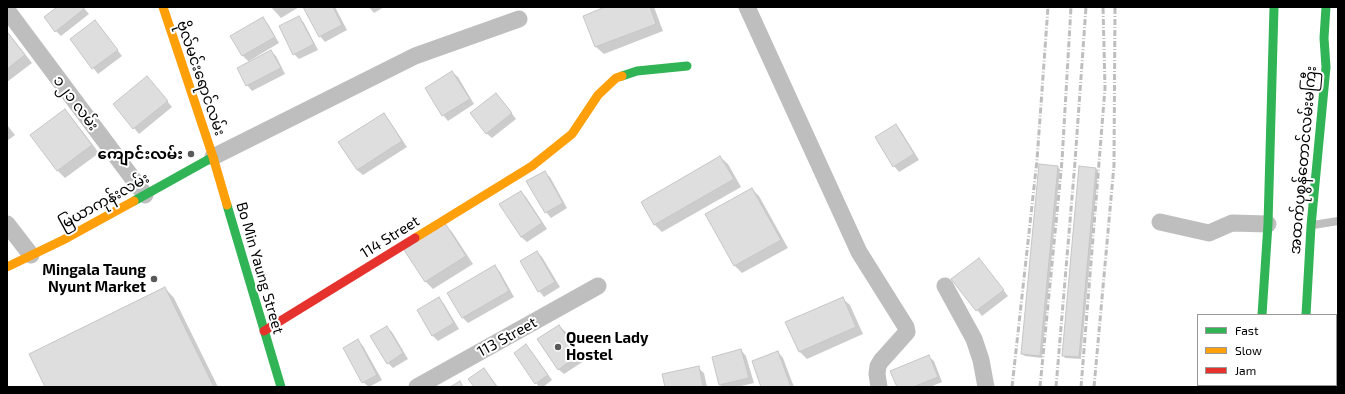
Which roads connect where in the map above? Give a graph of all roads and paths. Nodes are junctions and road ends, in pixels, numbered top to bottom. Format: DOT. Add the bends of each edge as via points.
graph roads {
  1 [pos="747,7"];
  2 [pos="1274,7"];
  3 [pos="1326,7"];
  4 [pos="164,8"];
  5 [pos="7,10"];
  6 [pos="520,19"];
  7 [pos="687,66"];
  8 [pos="213,157"];
  9 [pos="145,195"];
  10 [pos="1338,221"];
  11 [pos="1160,222"];
  12 [pos="7,224"];
  13 [pos="1268,224"];
  14 [pos="1311,226"];
  15 [pos="30,255"];
  16 [pos="7,267"];
  17 [pos="598,286"];
  18 [pos="945,286"];
  19 [pos="1262,314"];
  20 [pos="1306,314"];
  21 [pos="264,331"];
  22 [pos="280,387"];
  23 [pos="417,387"];
  24 [pos="879,387"];
  25 [pos="986,387"];
  1 -- 24 [label="street" via="859,252 906,327 907,332 878,366"];
  2 -- 13 [label="main road"];
  3 -- 14 [label="main road, အထက်ပုစွန်တောင်လမ်းမကြီး" via="1328,81"];
  4 -- 8 [label="main road, ဗိုလ်မင်းရောင်လမ်း"];
  5 -- 9 [label="street, ၁၂၁ လမ်း"];
  6 -- 8 [label="street" via="415,56"];
  7 -- 21 [label="main road, 114 Street" via="637,72 616,78 598,95 572,134 532,166"];
  8 -- 9 [label="main road, မြယာကုန်းလမ်း"];
  8 -- 21 [label="main road, Bo Min Yaung Street"];
  9 -- 15 [label="main road, မြယာကုန်းလမ်း"];
  10 -- 14 [label="lane"];
  11 -- 13 [label="street" via="1209,233 1232,223"];
  12 -- 15 [label="street"];
  13 -- 19 [label="main road"];
  14 -- 20 [label="main road, အထက်ပုစွန်တောင်လမ်းမကြီး"];
  15 -- 16 [label="main road, မြယာကုန်းလမ်း"];
  17 -- 23 [label="street, 113 Street"];
  18 -- 25 [label="street" via="974,339"];
  21 -- 22 [label="main road, Bo Min Yaung Street"];
}
